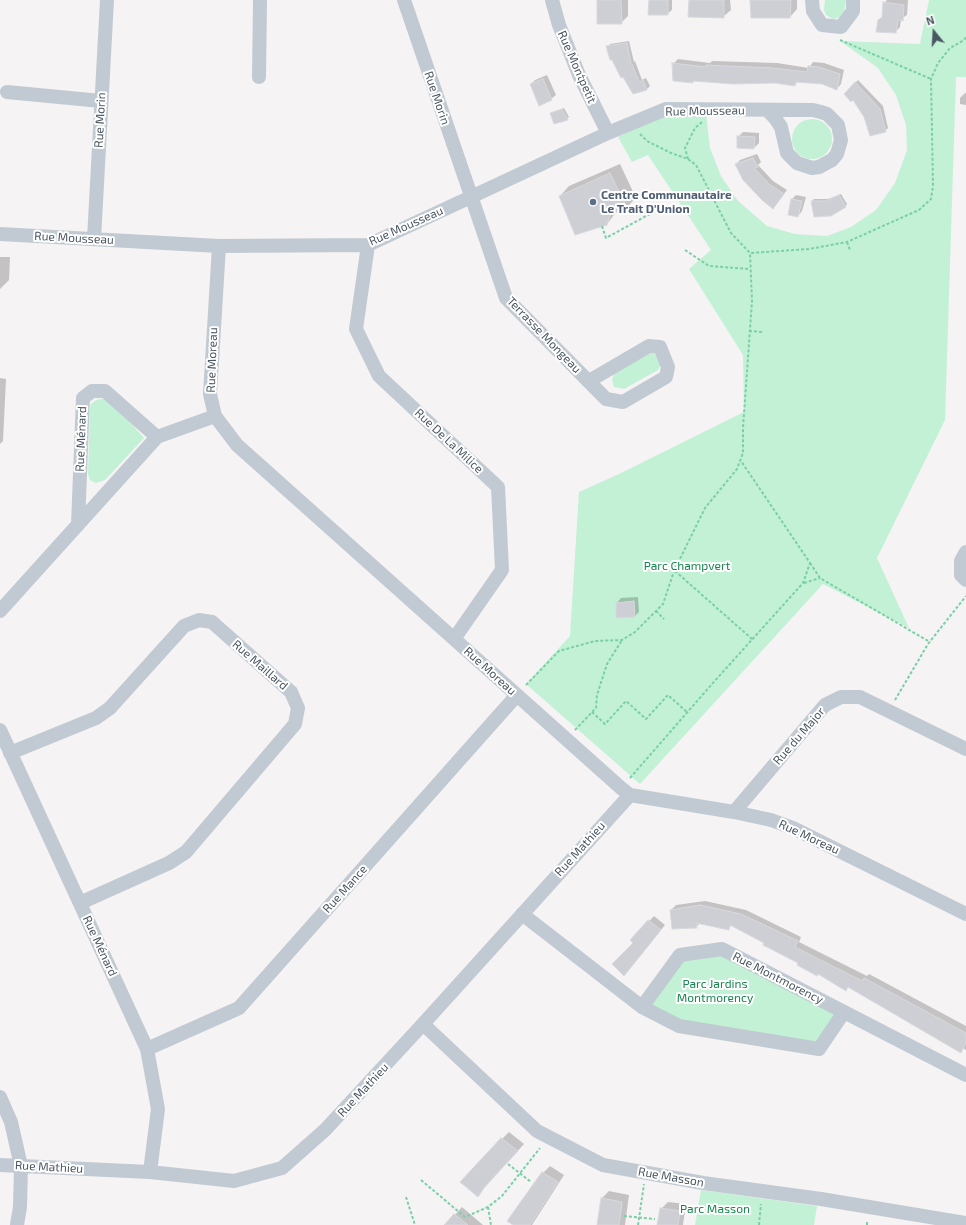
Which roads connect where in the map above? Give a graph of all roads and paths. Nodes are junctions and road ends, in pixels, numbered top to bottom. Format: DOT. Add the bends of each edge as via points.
graph roads {
  1 [pos="106,0"];
  2 [pos="260,0"];
  3 [pos="404,0"];
  4 [pos="552,0"];
  5 [pos="812,0"];
  6 [pos="853,0"];
  7 [pos="832,26"];
  8 [pos="259,77"];
  9 [pos="931,79"];
  10 [pos="7,92"];
  11 [pos="101,102"];
  12 [pos="714,110"];
  13 [pos="767,110"];
  14 [pos="608,133"];
  15 [pos="688,159"];
  16 [pos="470,196"];
  17 [pos="659,209"];
  18 [pos="602,226"];
  19 [pos="0,234"];
  20 [pos="94,239"];
  21 [pos="847,242"];
  22 [pos="368,245"];
  23 [pos="219,246"];
  24 [pos="685,250"];
  25 [pos="850,250"];
  26 [pos="750,253"];
  27 [pos="750,269"];
  28 [pos="749,331"];
  29 [pos="763,332"];
  30 [pos="589,381"];
  31 [pos="215,416"];
  32 [pos="157,437"];
  33 [pos="740,460"];
  34 [pos="78,526"];
  35 [pos="966,552"];
  36 [pos="810,563"];
  37 [pos="674,571"];
  38 [pos="820,578"];
  39 [pos="966,580"];
  40 [pos="804,583"];
  41 [pos="966,596"];
  42 [pos="656,611"];
  43 [pos="0,612"];
  44 [pos="664,619"];
  45 [pos="454,639"];
  46 [pos="622,640"];
  47 [pos="752,640"];
  48 [pos="930,642"];
  49 [pos="517,695"];
  50 [pos="889,710"];
  51 [pos="592,712"];
  52 [pos="688,713"];
  53 [pos="0,730"];
  54 [pos="567,739"];
  55 [pos="966,749"];
  56 [pos="10,753"];
  57 [pos="625,791"];
  58 [pos="734,812"];
  59 [pos="80,903"];
  60 [pos="522,914"];
  61 [pos="966,914"];
  62 [pos="642,1007"];
  63 [pos="844,1012"];
  64 [pos="423,1024"];
  65 [pos="147,1049"];
  66 [pos="966,1075"];
  67 [pos="0,1097"];
  68 [pos="548,1137"];
  69 [pos="508,1164"];
  70 [pos="0,1165"];
  71 [pos="21,1166"];
  72 [pos="150,1172"];
  73 [pos="520,1173"];
  74 [pos="646,1173"];
  75 [pos="421,1180"];
  76 [pos="531,1182"];
  77 [pos="763,1191"];
  78 [pos="406,1197"];
  79 [pos="488,1207"];
  80 [pos="624,1216"];
  81 [pos="639,1217"];
  82 [pos="655,1219"];
  83 [pos="966,1223"];
  84 [pos="17,1225"];
  85 [pos="415,1225"];
  86 [pos="491,1225"];
  87 [pos="638,1225"];
  88 [pos="759,1225"];
  1 -- 11 [label="street, Rue Morin"];
  2 -- 8 [label="street"];
  3 -- 16 [label="street, Rue Morin"];
  4 -- 14 [label="street, Rue Montpetit" via="579,75"];
  5 -- 7 [label="street" via="813,11 822,25"];
  6 -- 7 [label="street" via="853,11 841,27"];
  7 -- 9 [label="path" via="836,38"];
  10 -- 11 [label="street"];
  11 -- 20 [label="street, Rue Morin"];
  12 -- 13 [label="street, Rue Mousseau"];
  12 -- 14 [label="street, Rue Mousseau" via="666,109"];
  12 -- 15 [label="path" via="696,128 685,148"];
  13 -- 13 [label="street, Rue Mousseau" via="781,127 787,153 797,163 812,168 819,167 837,154 841,140 840,132 838,125 827,114 813,110"];
  14 -- 16 [label="street, Rue Mousseau"];
  16 -- 22 [label="street, Rue Mousseau"];
  16 -- 30 [label="street, Terrasse Mongeau" via="506,298"];
  17 -- 18 [label="path" via="606,238"];
  19 -- 20 [label="street, Rue Mousseau"];
  20 -- 23 [label="street, Rue Mousseau"];
  21 -- 25 [label="path"];
  22 -- 23 [label="street, Rue Mousseau"];
  22 -- 45 [label="street, Rue De La Milice" via="356,329 379,376 498,487 502,570"];
  23 -- 31 [label="street, Rue Moreau" via="210,394"];
  24 -- 27 [label="path" via="709,266"];
  26 -- 27 [label="path"];
  27 -- 28 [label="path" via="752,301"];
  28 -- 29 [label="path"];
  28 -- 33 [label="path" via="742,428 743,454"];
  30 -- 30 [label="street, Terrasse Mongeau" via="606,399 623,402 666,377 668,367 660,347 649,346"];
  31 -- 32 [label="street"];
  31 -- 45 [label="street, Rue Moreau" via="237,445"];
  32 -- 34 [label="street"];
  32 -- 34 [label="street, Rue Ménard" via="105,391 92,391 83,398"];
  33 -- 36 [label="path"];
  33 -- 37 [label="path" via="737,469 705,508"];
  34 -- 43 [label="street"];
  35 -- 39 [label="street" via="961,561 961,575"];
  36 -- 38 [label="path"];
  36 -- 40 [label="path"];
  37 -- 42 [label="path" via="663,604"];
  37 -- 47 [label="path"];
  38 -- 40 [label="path"];
  38 -- 48 [label="path"];
  40 -- 47 [label="path"];
  41 -- 48 [label="path"];
  42 -- 44 [label="path"];
  42 -- 46 [label="path" via="635,632"];
  45 -- 49 [label="street, Rue Moreau"];
  46 -- 49 [label="path" via="594,641 559,651"];
  46 -- 51 [label="path" via="607,664 597,695 596,708"];
  47 -- 52 [label="path"];
  48 -- 50 [label="path"];
  49 -- 54 [label="street, Rue Moreau"];
  49 -- 65 [label="street, Rue Mance" via="239,1008"];
  50 -- 55 [label="street, Rue du Major"];
  50 -- 58 [label="street, Rue du Major" via="860,697 841,697 825,705"];
  51 -- 52 [label="path" via="605,724 626,701 646,719 668,695"];
  51 -- 54 [label="path"];
  52 -- 57 [label="path"];
  53 -- 56 [label="street, Rue Ménard"];
  54 -- 57 [label="street, Rue Moreau"];
  56 -- 59 [label="street, Rue Ménard"];
  56 -- 59 [label="street, Rue Maillard" via="96,718 110,708 184,626 199,620 212,622 291,692 298,708 295,724 186,852 169,863"];
  57 -- 58 [label="street, Rue Moreau"];
  57 -- 60 [label="street, Rue Mathieu"];
  58 -- 61 [label="street, Rue Moreau" via="793,828"];
  59 -- 65 [label="street, Rue Ménard"];
  60 -- 62 [label="street"];
  60 -- 64 [label="street, Rue Mathieu"];
  62 -- 63 [label="street" via="679,1026 819,1049"];
  62 -- 63 [label="street, Rue Montmorency" via="680,955 722,949"];
  63 -- 66 [label="street, Rue Montmorency"];
  64 -- 68 [label="street, Rue Masson" via="537,1131"];
  64 -- 72 [label="street, Rue Mathieu" via="325,1130 282,1168 234,1182"];
  65 -- 72 [label="street, Rue Ménard" via="158,1110"];
  67 -- 71 [label="street" via="11,1122"];
  68 -- 73 [label="path"];
  68 -- 74 [label="street, Rue Masson" via="603,1166"];
  69 -- 73 [label="path"];
  70 -- 71 [label="street, Rue Mathieu"];
  71 -- 72 [label="street, Rue Mathieu"];
  71 -- 84 [label="street"];
  73 -- 76 [label="path"];
  73 -- 79 [label="path" via="502,1196"];
  74 -- 77 [label="street, Rue Masson"];
  74 -- 81 [label="path"];
  75 -- 79 [label="path" via="465,1217"];
  77 -- 83 [label="street, Rue Masson"];
  77 -- 88 [label="path"];
  78 -- 85 [label="path"];
  79 -- 86 [label="path"];
  80 -- 81 [label="path"];
  81 -- 82 [label="path"];
  81 -- 87 [label="path"];
}
